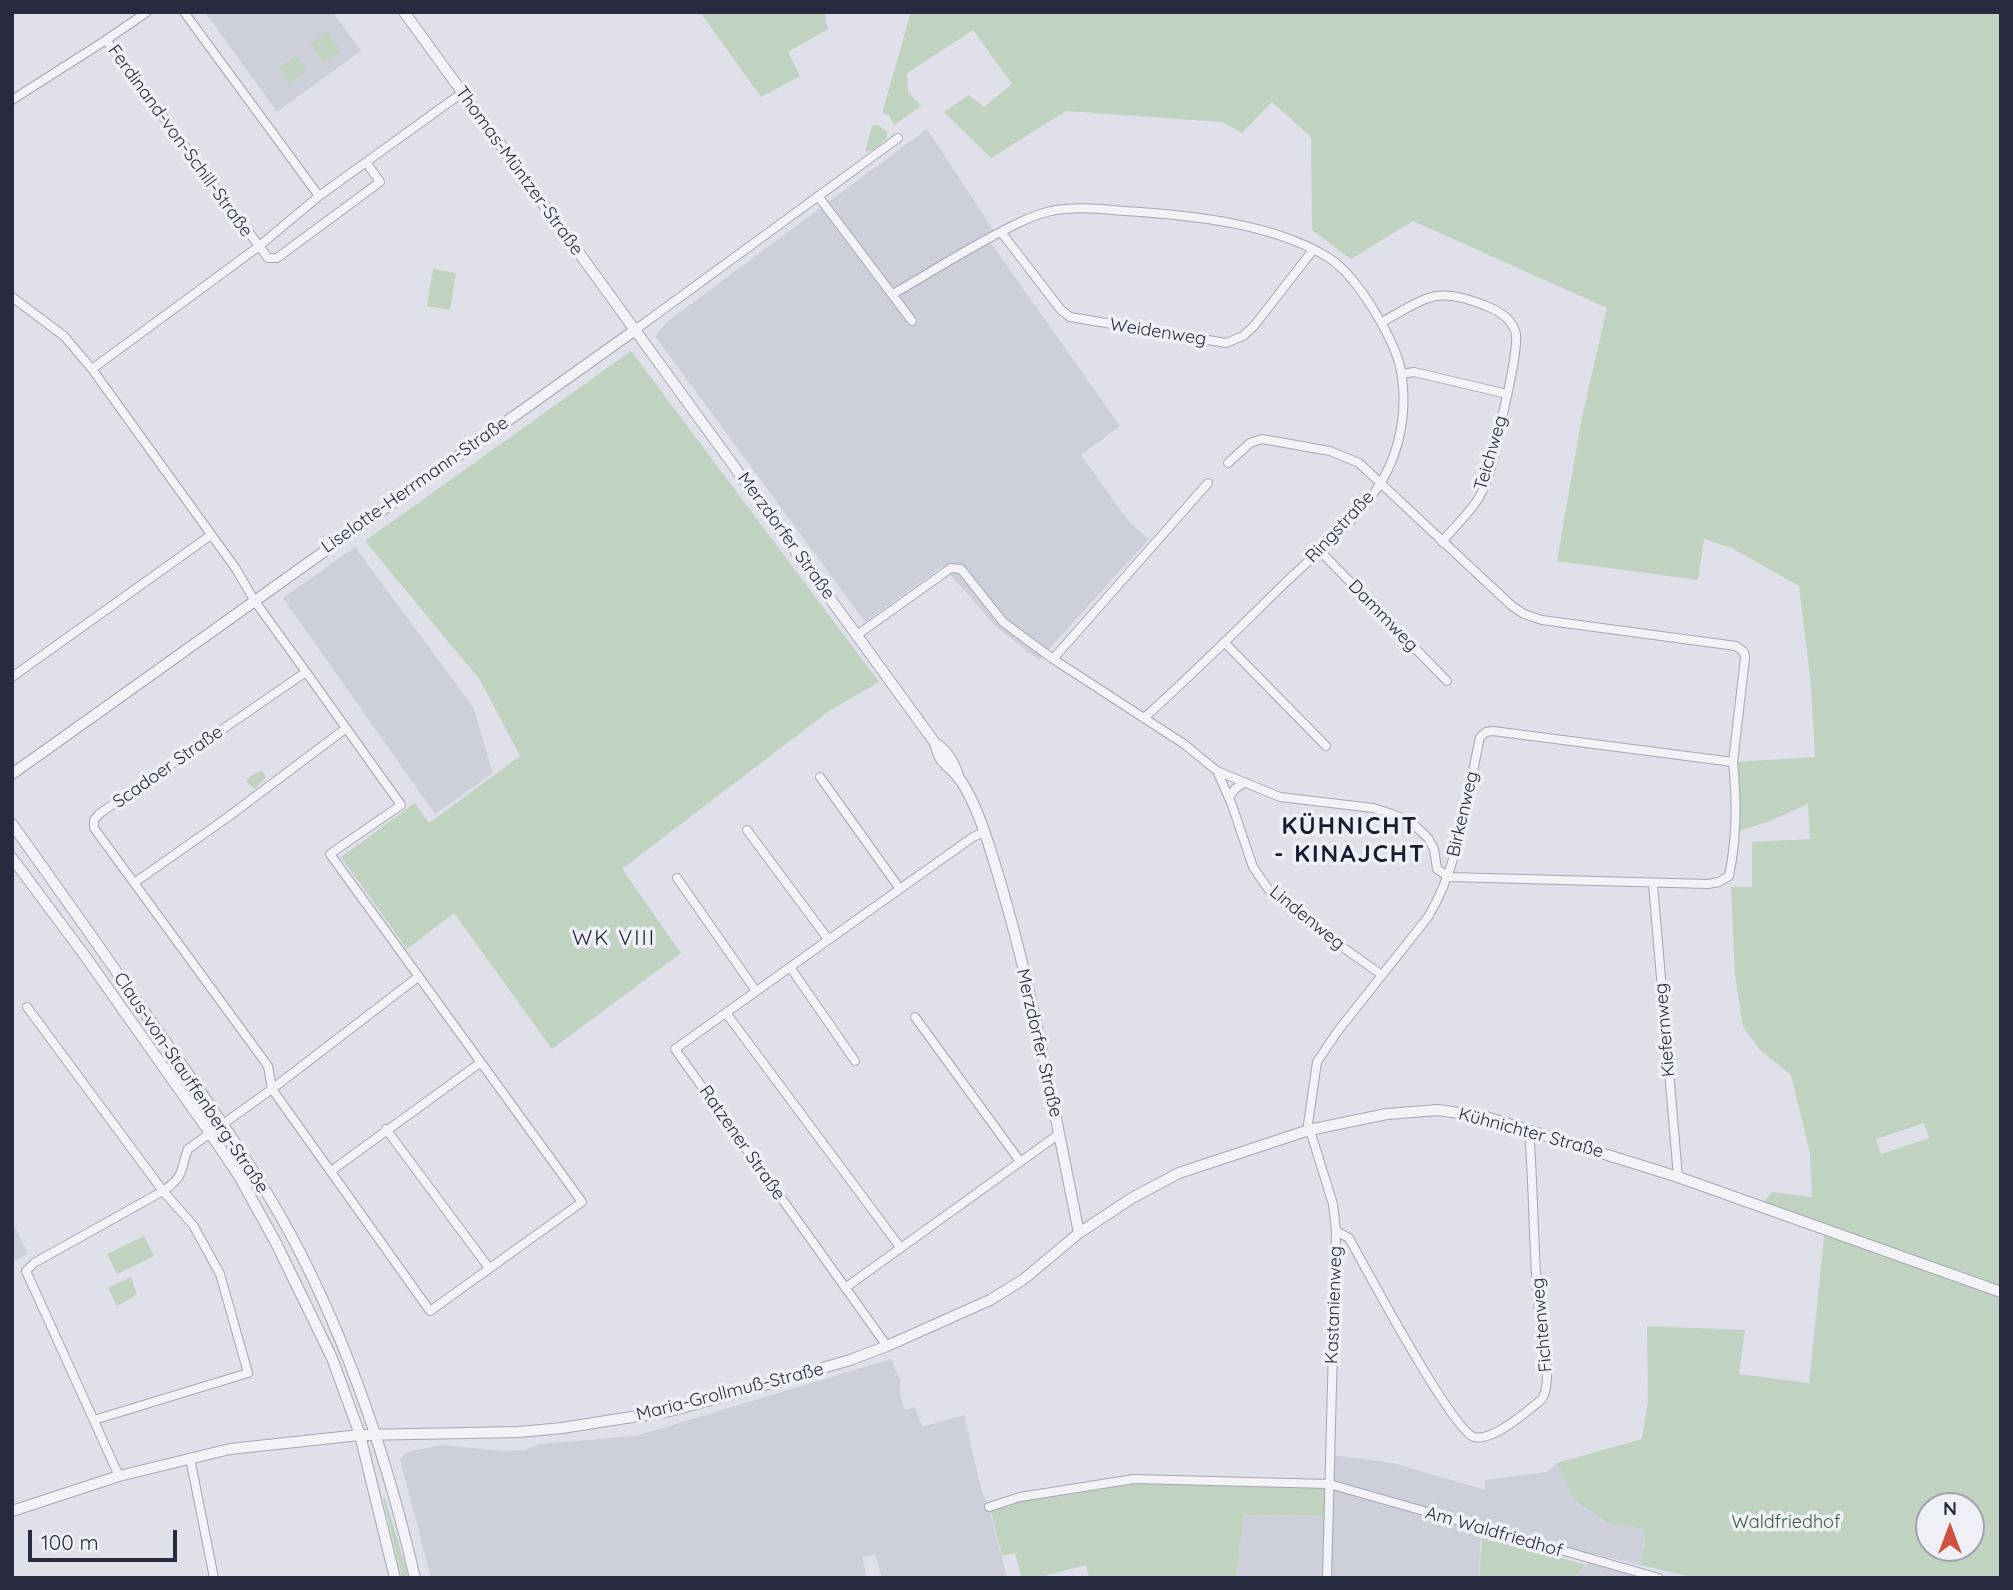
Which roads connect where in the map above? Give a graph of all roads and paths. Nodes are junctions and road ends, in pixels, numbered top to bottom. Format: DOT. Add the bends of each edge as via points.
graph roads {
  1 [pos="147,12"];
  2 [pos="184,12"];
  3 [pos="404,12"];
  4 [pos="106,40"];
  5 [pos="462,93"];
  6 [pos="12,100"];
  7 [pos="898,138"];
  8 [pos="366,163"];
  9 [pos="319,196"];
  10 [pos="818,196"];
  11 [pos="1001,232"];
  12 [pos="258,247"];
  13 [pos="1313,250"];
  14 [pos="892,294"];
  15 [pos="12,297"];
  16 [pos="912,321"];
  17 [pos="1381,323"];
  18 [pos="635,330"];
  19 [pos="92,369"];
  20 [pos="1402,374"];
  21 [pos="1507,394"];
  22 [pos="1228,463"];
  23 [pos="1381,481"];
  24 [pos="1208,483"];
  25 [pos="211,535"];
  26 [pos="1441,542"];
  27 [pos="1319,550"];
  28 [pos="254,600"];
  29 [pos="857,635"];
  30 [pos="1224,642"];
  31 [pos="1053,659"];
  32 [pos="306,672"];
  33 [pos="12,677"];
  34 [pos="1447,681"];
  35 [pos="1144,718"];
  36 [pos="345,729"];
  37 [pos="1326,746"];
  38 [pos="1733,762"];
  39 [pos="1217,771"];
  40 [pos="12,774"];
  41 [pos="820,777"];
  42 [pos="1244,783"];
  43 [pos="1229,797"];
  44 [pos="12,824"];
  45 [pos="747,830"];
  46 [pos="984,832"];
  47 [pos="12,858"];
  48 [pos="1449,877"];
  49 [pos="677,878"];
  50 [pos="134,883"];
  51 [pos="1653,884"];
  52 [pos="900,889"];
  53 [pos="828,939"];
  54 [pos="790,967"];
  55 [pos="1381,975"];
  56 [pos="418,977"];
  57 [pos="757,990"];
  58 [pos="27,1007"];
  59 [pos="726,1013"];
  60 [pos="915,1017"];
  61 [pos="855,1061"];
  62 [pos="480,1063"];
  63 [pos="272,1089"];
  64 [pos="223,1123"];
  65 [pos="386,1129"];
  66 [pos="1309,1130"];
  67 [pos="1529,1130"];
  68 [pos="210,1133"];
  69 [pos="1059,1133"];
  70 [pos="1019,1160"];
  71 [pos="331,1171"];
  72 [pos="1678,1177"];
  73 [pos="163,1191"];
  74 [pos="1336,1231"];
  75 [pos="1079,1233"];
  76 [pos="900,1247"];
  77 [pos="489,1268"];
  78 [pos="845,1288"];
  79 [pos="2001,1292"];
  80 [pos="887,1346"];
  81 [pos="94,1420"];
  82 [pos="360,1434"];
  83 [pos="376,1434"];
  84 [pos="190,1458"];
  85 [pos="119,1476"];
  86 [pos="1329,1484"];
  87 [pos="989,1507"];
  88 [pos="12,1511"];
  89 [pos="214,1578"];
  90 [pos="395,1578"];
  91 [pos="415,1578"];
  92 [pos="1327,1578"];
  93 [pos="1659,1578"];
  1 -- 4 [label="street, Ferdinand-von-Schill-Straße"];
  2 -- 9 [label="street"];
  3 -- 5 [label="street, Thomas-Müntzer-Straße"];
  4 -- 6 [label="street"];
  4 -- 12 [label="street, Ferdinand-von-Schill-Straße"];
  5 -- 8 [label="street, Ferdinand-von-Schill-Straße"];
  5 -- 18 [label="street, Thomas-Müntzer-Straße"];
  7 -- 10 [label="street, Liselotte-Herrmann-Straße"];
  8 -- 9 [label="street, Ferdinand-von-Schill-Straße"];
  8 -- 12 [label="street, Ferdinand-von-Schill-Straße" via="380,182 277,258 268,258"];
  9 -- 12 [label="street, Ferdinand-von-Schill-Straße"];
  10 -- 14 [label="street"];
  10 -- 18 [label="street, Liselotte-Herrmann-Straße"];
  11 -- 13 [label="street, Ringstraße" via="1054,211 1108,209 1242,226"];
  11 -- 13 [label="street, Weidenweg" via="1070,317 1219,342 1231,342 1249,331"];
  11 -- 14 [label="street"];
  12 -- 19 [label="street, Ferdinand-von-Schill-Straße"];
  13 -- 17 [label="street, Ringstraße" via="1354,281"];
  14 -- 16 [label="street"];
  15 -- 19 [label="street" via="64,336"];
  17 -- 20 [label="street, Ringstraße"];
  17 -- 21 [label="street, Teichweg" via="1437,295 1464,297 1499,312 1516,335"];
  18 -- 28 [label="street, Liselotte-Herrmann-Straße"];
  18 -- 29 [label="street, Merzdorfer Straße"];
  19 -- 25 [label="street"];
  20 -- 21 [label="street, Teichweg" via="1413,372"];
  20 -- 23 [label="street, Ringstraße" via="1402,421"];
  21 -- 26 [label="street, Teichweg" via="1484,487 1474,506"];
  22 -- 23 [label="street" via="1250,443 1272,440 1331,450 1359,463"];
  23 -- 26 [label="street"];
  23 -- 27 [label="street, Ringstraße"];
  24 -- 31 [label="street"];
  25 -- 28 [label="street"];
  25 -- 33 [label="street"];
  26 -- 38 [label="street, Birkenweg" via="1524,614 1741,648 1745,658"];
  27 -- 30 [label="street, Ringstraße"];
  27 -- 34 [label="street, Dammweg"];
  28 -- 32 [label="street"];
  28 -- 40 [label="street, Liselotte-Herrmann-Straße"];
  29 -- 31 [label="street, Lindenweg" via="957,568 966,573 997,616"];
  29 -- 46 [label="street, Merzdorfer Straße" via="935,743 947,768 958,777"];
  30 -- 35 [label="street, Ringstraße"];
  30 -- 37 [label="street"];
  31 -- 35 [label="street, Lindenweg"];
  32 -- 36 [label="street"];
  32 -- 50 [label="street, Scadoer Straße" via="94,820 94,828"];
  35 -- 39 [label="street, Lindenweg"];
  36 -- 50 [label="street"];
  36 -- 56 [label="street" via="401,805 330,855"];
  38 -- 48 [label="street, Birkenweg" via="1486,732 1480,737"];
  38 -- 51 [label="street, Birkenweg" via="1736,833 1729,876 1708,884"];
  39 -- 42 [label="street, Lindenweg"];
  39 -- 43 [label="street, Lindenweg"];
  41 -- 52 [label="street"];
  42 -- 43 [label="street"];
  42 -- 48 [label="street, Lindenweg" via="1293,800 1373,808 1411,822 1428,838 1437,869"];
  43 -- 55 [label="street, Lindenweg" via="1253,867 1271,893"];
  44 -- 64 [label="street, Claus-von-Stauffenberg-Straße"];
  45 -- 53 [label="street"];
  46 -- 52 [label="street, Ratzener Straße"];
  46 -- 69 [label="street, Merzdorfer Straße" via="1011,919"];
  47 -- 68 [label="street, Claus-von-Stauffenberg-Straße"];
  48 -- 51 [label="street, Birkenweg"];
  48 -- 55 [label="street" via="1428,917"];
  49 -- 57 [label="street"];
  50 -- 63 [label="street, Scadoer Straße" via="268,1066"];
  51 -- 72 [label="street, Kiefernweg"];
  52 -- 53 [label="street, Ratzener Straße"];
  53 -- 54 [label="street, Ratzener Straße"];
  54 -- 57 [label="street, Ratzener Straße"];
  54 -- 61 [label="street"];
  55 -- 66 [label="street" via="1317,1062"];
  56 -- 62 [label="street"];
  56 -- 63 [label="street"];
  57 -- 59 [label="street, Ratzener Straße"];
  58 -- 73 [label="street"];
  59 -- 76 [label="street"];
  59 -- 78 [label="street, Ratzener Straße" via="675,1049"];
  60 -- 70 [label="street"];
  62 -- 65 [label="street"];
  62 -- 77 [label="street" via="582,1202"];
  63 -- 64 [label="street"];
  63 -- 71 [label="street, Scadoer Straße"];
  64 -- 68 [label="street"];
  64 -- 83 [label="street, Claus-von-Stauffenberg-Straße" via="281,1217 320,1294"];
  65 -- 71 [label="street"];
  65 -- 77 [label="street"];
  66 -- 67 [label="street, Kühnichter Straße" via="1387,1114 1438,1110"];
  66 -- 74 [label="street, Kastanienweg" via="1333,1204"];
  66 -- 75 [label="street, Kühnichter Straße" via="1179,1173"];
  67 -- 72 [label="street, Kühnichter Straße"];
  67 -- 74 [label="street, Fichtenweg" via="1546,1392 1496,1433 1476,1438 1460,1424 1427,1378 1349,1238"];
  68 -- 73 [label="street" via="188,1149 182,1174"];
  68 -- 82 [label="street, Claus-von-Stauffenberg-Straße" via="239,1176 301,1293 332,1358"];
  69 -- 70 [label="street"];
  69 -- 75 [label="street, Merzdorfer Straße"];
  70 -- 76 [label="street"];
  71 -- 77 [label="street, Scadoer Straße" via="430,1311"];
  72 -- 79 [label="street, Kühnichter Straße"];
  73 -- 81 [label="street" via="26,1271"];
  73 -- 81 [label="street" via="193,1225 220,1274 248,1373"];
  74 -- 86 [label="street, Kastanienweg"];
  75 -- 80 [label="street, Kühnichter Straße" via="1024,1279 990,1300"];
  76 -- 78 [label="street"];
  78 -- 80 [label="street, Ratzener Straße"];
  80 -- 83 [label="street, Maria-Grollmuß-Straße" via="737,1394 637,1416 519,1432"];
  81 -- 85 [label="street"];
  82 -- 83 [label="street, Maria-Grollmuß-Straße"];
  82 -- 84 [label="street, Maria-Grollmuß-Straße"];
  82 -- 90 [label="street, Claus-von-Stauffenberg-Straße"];
  83 -- 91 [label="street, Claus-von-Stauffenberg-Straße"];
  84 -- 85 [label="street, Maria-Grollmuß-Straße"];
  84 -- 89 [label="street"];
  85 -- 88 [label="street, Maria-Grollmuß-Straße"];
  86 -- 87 [label="street" via="1134,1479 1020,1497"];
  86 -- 92 [label="street, Kastanienweg"];
  86 -- 93 [label="street, Am Waldfriedhof"];
}
